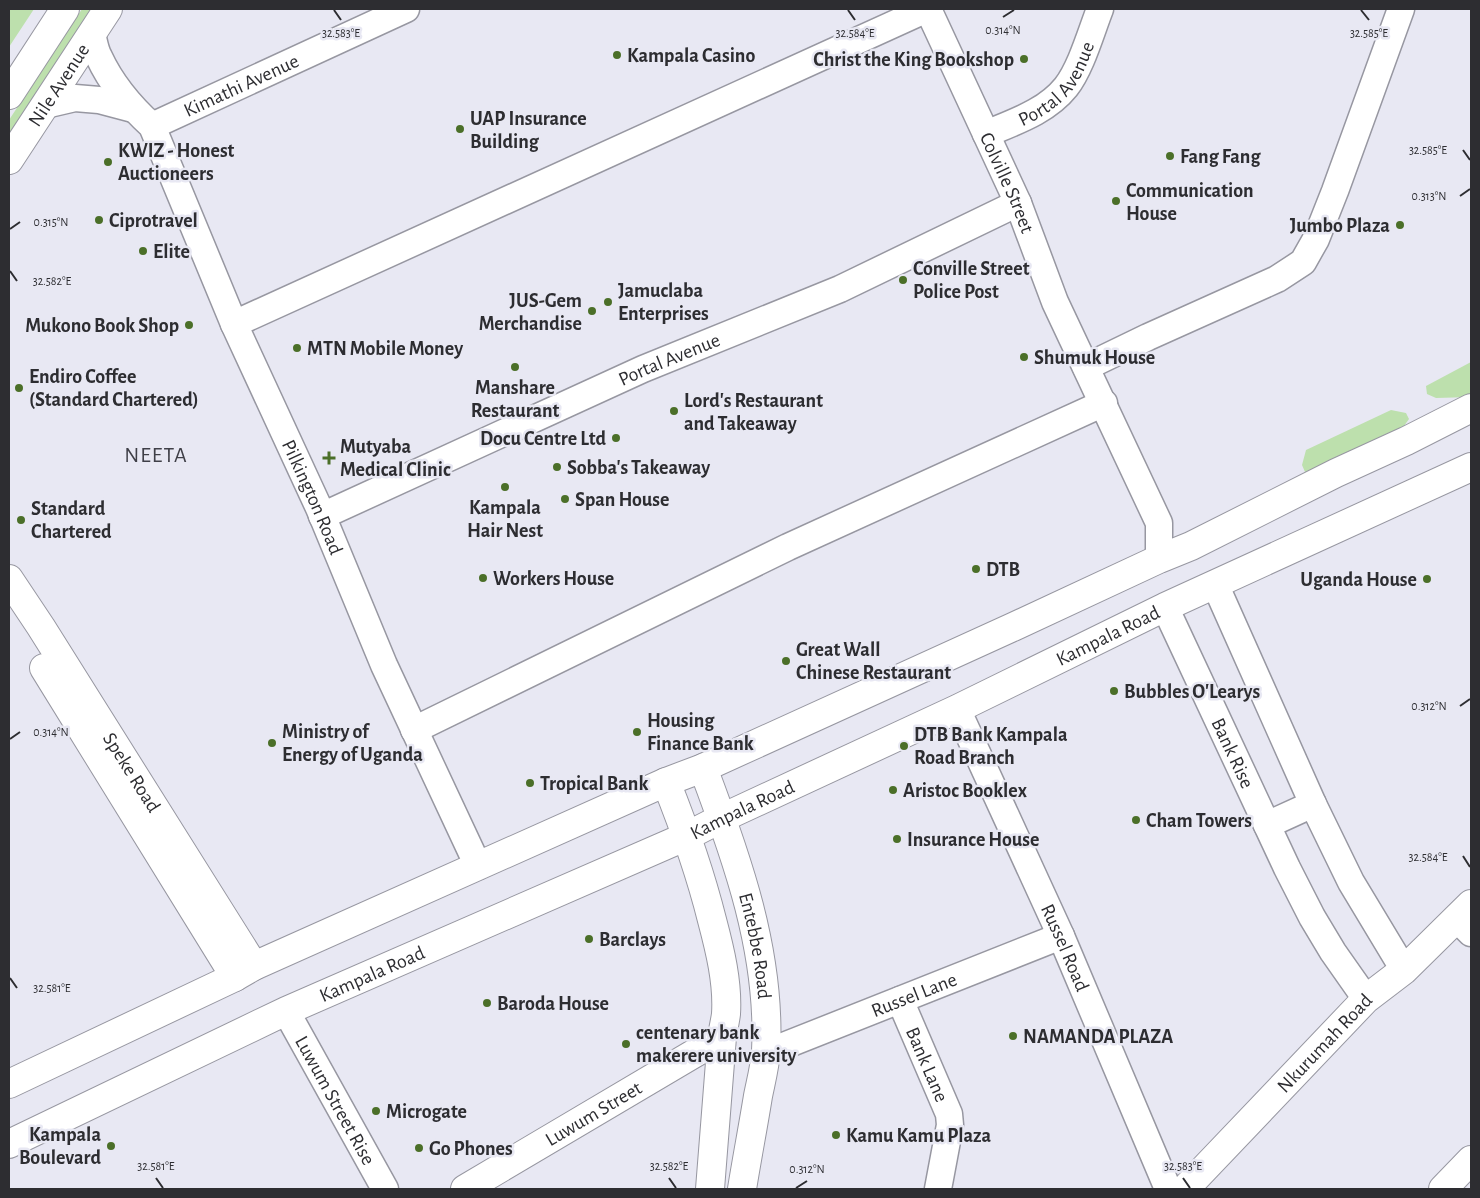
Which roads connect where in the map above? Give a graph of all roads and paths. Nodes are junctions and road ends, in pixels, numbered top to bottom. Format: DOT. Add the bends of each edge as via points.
graph roads {
  1 [pos="65,9"];
  2 [pos="108,9"];
  3 [pos="406,9"];
  4 [pos="928,9"];
  5 [pos="1100,9"];
  6 [pos="1401,9"];
  7 [pos="92,34"];
  8 [pos="9,95"];
  9 [pos="44,106"];
  10 [pos="143,118"];
  11 [pos="986,134"];
  12 [pos="9,160"];
  13 [pos="1018,203"];
  14 [pos="234,324"];
  15 [pos="1086,367"];
  16 [pos="1104,403"];
  17 [pos="1471,408"];
  18 [pos="1471,467"];
  19 [pos="322,516"];
  20 [pos="1159,523"];
  21 [pos="1191,546"];
  22 [pos="1159,559"];
  23 [pos="9,580"];
  24 [pos="1215,584"];
  25 [pos="1165,607"];
  26 [pos="9,610"];
  27 [pos="957,709"];
  28 [pos="414,730"];
  29 [pos="703,768"];
  30 [pos="666,782"];
  31 [pos="1312,804"];
  32 [pos="722,818"];
  33 [pos="1267,825"];
  34 [pos="687,836"];
  35 [pos="478,866"];
  36 [pos="1467,919"];
  37 [pos="1061,936"];
  38 [pos="1404,970"];
  39 [pos="245,972"];
  40 [pos="1366,999"];
  41 [pos="900,1000"];
  42 [pos="286,1011"];
  43 [pos="722,1037"];
  44 [pos="766,1053"];
  45 [pos="9,1084"];
  46 [pos="9,1144"];
  47 [pos="1471,1160"];
  48 [pos="385,1189"];
  49 [pos="465,1189"];
  50 [pos="710,1189"];
  51 [pos="742,1189"];
  52 [pos="938,1189"];
  53 [pos="1168,1189"];
  54 [pos="1185,1189"];
  55 [pos="1442,1189"];
  1 -- 8 [label="main road, Nile Avenue"];
  2 -- 7 [label="main road, Nile Avenue"];
  3 -- 10 [label="street, Kimathi Avenue"];
  4 -- 11 [label="street, Colville Street"];
  4 -- 14 [label="street"];
  5 -- 11 [label="street, Portal Avenue" via="1073,75 1056,97 1040,110"];
  6 -- 15 [label="street" via="1335,191 1303,262 1277,279"];
  7 -- 9 [label="main road, Nile Avenue"];
  7 -- 10 [label="street" via="107,72"];
  9 -- 10 [label="street" via="75,98 98,100"];
  9 -- 12 [label="main road, Nile Avenue"];
  10 -- 14 [label="street, Pilkington Road"];
  11 -- 13 [label="street, Colville Street"];
  13 -- 15 [label="street, Colville Street" via="1055,302"];
  13 -- 19 [label="street, Portal Avenue" via="840,289 644,369"];
  14 -- 19 [label="street, Pilkington Road"];
  15 -- 16 [label="street, Colville Street"];
  16 -- 20 [label="street, Colville Street"];
  16 -- 28 [label="street" via="788,547"];
  17 -- 21 [label="main road"];
  18 -- 24 [label="main road, Kampala Road"];
  19 -- 28 [label="street, Pilkington Road"];
  20 -- 21 [label="street, Colville Street"];
  20 -- 22 [label="street, Colville Street"];
  21 -- 22 [label="main road"];
  22 -- 29 [label="main road"];
  23 -- 39 [label="main road, Speke Road" via="41,627"];
  24 -- 25 [label="main road, Kampala Road"];
  24 -- 31 [label="street"];
  25 -- 27 [label="main road, Kampala Road"];
  25 -- 33 [label="street, Bank Rise"];
  26 -- 39 [label="main road, Speke Road"];
  27 -- 32 [label="main road, Kampala Road"];
  27 -- 37 [label="street, Russel Road"];
  28 -- 35 [label="street, Pilkington Road"];
  29 -- 30 [label="main road"];
  29 -- 32 [label="main road, Entebbe Road"];
  30 -- 34 [label="main road, Entebbe Road"];
  30 -- 35 [label="main road"];
  31 -- 33 [label="street"];
  31 -- 38 [label="street" via="1351,882"];
  32 -- 34 [label="main road, Kampala Road"];
  32 -- 44 [label="main road, Entebbe Road" via="759,950"];
  33 -- 40 [label="street, Bank Rise" via="1312,917"];
  34 -- 42 [label="main road, Kampala Road"];
  34 -- 43 [label="main road, Entebbe Road" via="718,943 726,1014"];
  35 -- 39 [label="main road"];
  36 -- 38 [label="main road, Nkurumah Road"];
  37 -- 41 [label="street, Russel Lane"];
  37 -- 53 [label="street, Russel Road"];
  38 -- 40 [label="main road, Nkurumah Road"];
  39 -- 45 [label="main road"];
  40 -- 54 [label="main road, Nkurumah Road"];
  41 -- 44 [label="street, Russel Lane"];
  41 -- 52 [label="street, Bank Lane" via="949,1114 950,1125"];
  42 -- 46 [label="main road, Kampala Road"];
  42 -- 48 [label="street, Luwum Street Rise"];
  43 -- 49 [label="main road, Luwum Street"];
  43 -- 50 [label="main road, Entebbe Road"];
  44 -- 51 [label="main road, Entebbe Road"];
  47 -- 55 [label="main road"];
}
